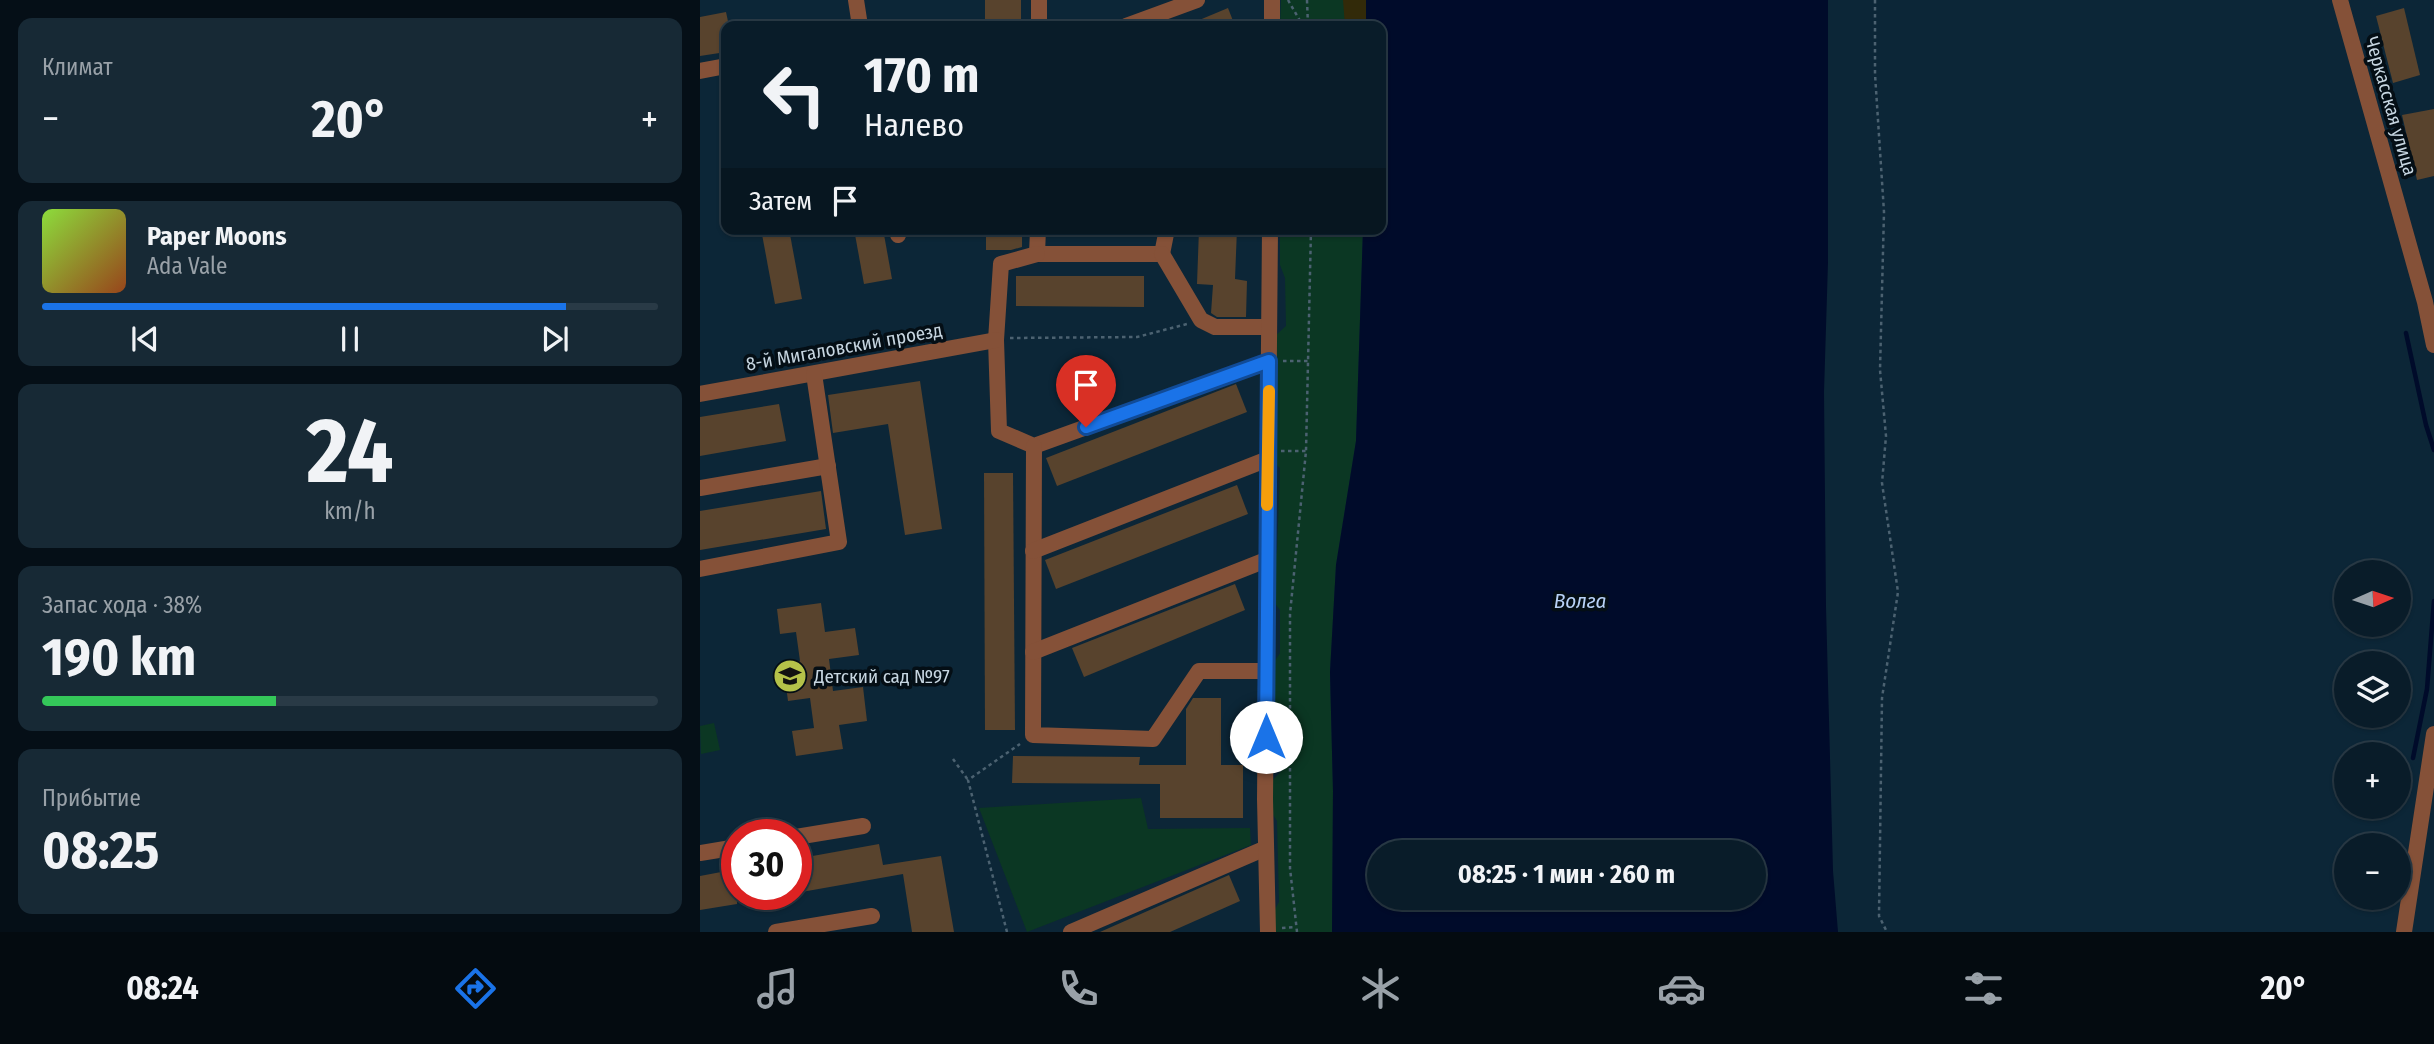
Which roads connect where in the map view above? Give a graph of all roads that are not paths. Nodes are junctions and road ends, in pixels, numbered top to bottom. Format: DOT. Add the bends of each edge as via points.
graph roads {
  1 [pos="856,0"];
  2 [pos="1039,0"];
  3 [pos="1197,0"];
  4 [pos="1272,0"];
  5 [pos="2340,0"];
  6 [pos="859,21"];
  7 [pos="1039,21"];
  8 [pos="1140,21"];
  9 [pos="1272,21"];
  10 [pos="721,67"];
  11 [pos="700,71"];
  12 [pos="1038,235"];
  13 [pos="1166,235"];
  14 [pos="1270,235"];
  15 [pos="1037,254"];
  16 [pos="1162,254"];
  17 [pos="1269,327"];
  18 [pos="996,340"];
  19 [pos="2434,345"];
  20 [pos="1269,361"];
  21 [pos="814,374"];
  22 [pos="700,394"];
  23 [pos="1034,446"];
  24 [pos="1268,459"];
  25 [pos="828,466"];
  26 [pos="700,488"];
  27 [pos="1033,551"];
  28 [pos="1266,560"];
  29 [pos="700,569"];
  30 [pos="1033,652"];
  31 [pos="1266,671"];
  32 [pos="2434,734"];
  33 [pos="863,826"];
  34 [pos="812,834"];
  35 [pos="1266,848"];
  36 [pos="721,850"];
  37 [pos="700,853"];
  38 [pos="872,916"];
  39 [pos="776,932"];
  40 [pos="1071,932"];
  41 [pos="1268,932"];
  42 [pos="2404,932"];
  1 -- 6 [label="street"];
  2 -- 7 [label="street"];
  3 -- 8 [label="street"];
  4 -- 9 [label="street"];
  5 -- 19 [label="street, Черкасская улица"];
  10 -- 11 [label="street"];
  12 -- 15 [label="street"];
  13 -- 16 [label="street"];
  14 -- 17 [label="street"];
  15 -- 16 [label="street"];
  15 -- 18 [label="street" via="1002,264"];
  16 -- 17 [label="street" via="1202,320 1215,327"];
  17 -- 20 [label="street"];
  18 -- 21 [label="street, 8-й Мигаловский проезд"];
  18 -- 23 [label="street" via="999,432"];
  20 -- 23 [label="street"];
  20 -- 24 [label="street"];
  21 -- 22 [label="street, 8-й Мигаловский проезд"];
  21 -- 25 [label="street"];
  23 -- 27 [label="street"];
  24 -- 27 [label="street"];
  24 -- 28 [label="street"];
  25 -- 26 [label="street"];
  25 -- 29 [label="street" via="839,542"];
  27 -- 30 [label="street"];
  28 -- 30 [label="street"];
  28 -- 31 [label="street"];
  30 -- 31 [label="street" via="1033,735 1153,739 1199,671"];
  31 -- 35 [label="street"];
  32 -- 42 [label="street"];
  33 -- 34 [label="street"];
  35 -- 40 [label="street"];
  35 -- 41 [label="street"];
  36 -- 37 [label="street"];
  38 -- 39 [label="street"];
}
